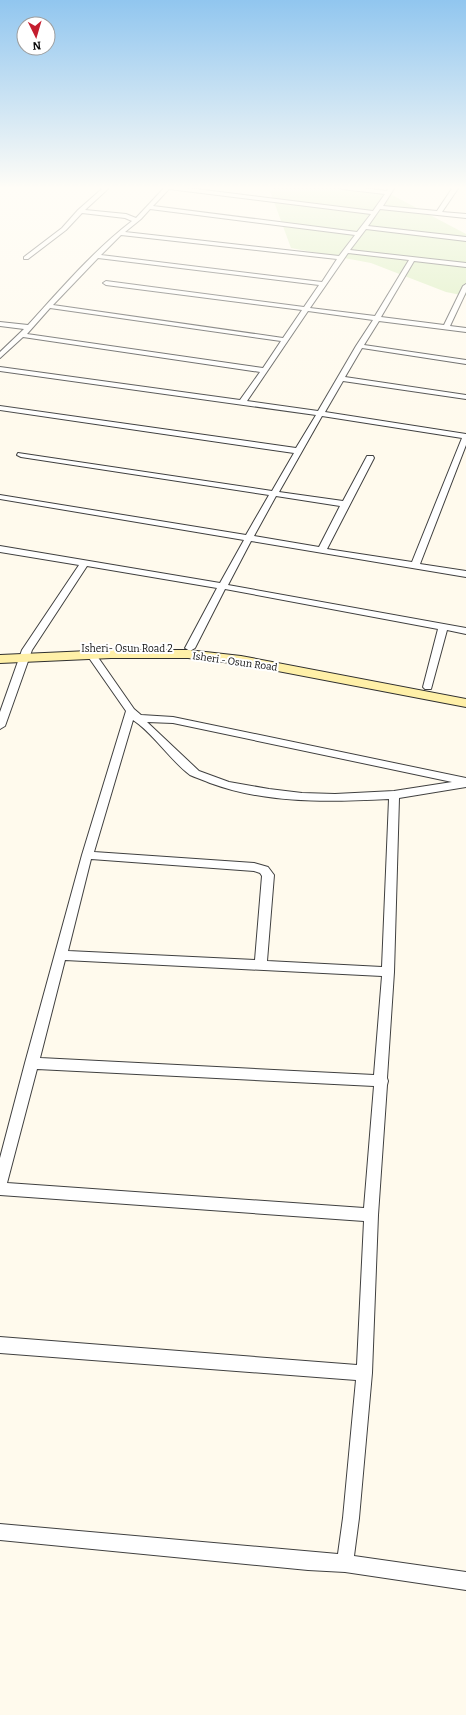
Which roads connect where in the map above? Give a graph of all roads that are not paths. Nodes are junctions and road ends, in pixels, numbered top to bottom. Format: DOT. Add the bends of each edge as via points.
graph roads {
  1 [pos="87,267"];
  2 [pos="187,267"];
  3 [pos="335,267"];
  4 [pos="407,267"];
  5 [pos="106,283"];
  6 [pos="324,284"];
  7 [pos="466,286"];
  8 [pos="47,306"];
  9 [pos="306,309"];
  10 [pos="377,317"];
  11 [pos="0,324"];
  12 [pos="28,327"];
  13 [pos="446,328"];
  14 [pos="466,330"];
  15 [pos="22,335"];
  16 [pos="285,340"];
  17 [pos="359,346"];
  18 [pos="0,356"];
  19 [pos="466,362"];
  20 [pos="0,369"];
  21 [pos="263,370"];
  22 [pos="340,378"];
  23 [pos="466,397"];
  24 [pos="242,403"];
  25 [pos="0,408"];
  26 [pos="319,414"];
  27 [pos="466,436"];
  28 [pos="298,451"];
  29 [pos="21,454"];
  30 [pos="370,458"];
  31 [pos="274,493"];
  32 [pos="0,497"];
  33 [pos="345,504"];
  34 [pos="249,538"];
  35 [pos="0,549"];
  36 [pos="322,550"];
  37 [pos="84,564"];
  38 [pos="415,565"];
  39 [pos="466,574"];
  40 [pos="221,586"];
  41 [pos="443,627"];
  42 [pos="466,631"];
  43 [pos="190,648"];
  44 [pos="0,652"];
  45 [pos="26,654"];
  46 [pos="92,655"];
  47 [pos="0,659"];
  48 [pos="428,687"];
  49 [pos="466,694"];
  50 [pos="466,703"];
  51 [pos="134,715"];
  52 [pos="2,716"];
  53 [pos="0,726"];
  54 [pos="466,782"];
  55 [pos="394,795"];
  56 [pos="87,856"];
  57 [pos="61,955"];
  58 [pos="261,964"];
  59 [pos="388,972"];
  60 [pos="31,1063"];
  61 [pos="382,1081"];
  62 [pos="0,1184"];
  63 [pos="0,1189"];
  64 [pos="371,1215"];
  65 [pos="0,1345"];
  66 [pos="364,1373"];
  67 [pos="0,1532"];
  68 [pos="345,1563"];
  69 [pos="466,1581"];
  1 -- 8 [label="street"];
  2 -- 6 [label="street"];
  3 -- 6 [label="street"];
  4 -- 10 [label="street"];
  5 -- 9 [label="street"];
  6 -- 9 [label="street"];
  7 -- 13 [label="street"];
  8 -- 12 [label="street"];
  8 -- 16 [label="street"];
  9 -- 10 [label="street"];
  9 -- 16 [label="street"];
  10 -- 13 [label="street"];
  10 -- 17 [label="street"];
  11 -- 12 [label="street"];
  12 -- 15 [label="street"];
  13 -- 14 [label="street"];
  15 -- 18 [label="street"];
  15 -- 21 [label="street"];
  16 -- 21 [label="street"];
  17 -- 19 [label="street"];
  17 -- 22 [label="street"];
  20 -- 24 [label="street"];
  21 -- 24 [label="street"];
  22 -- 23 [label="street"];
  22 -- 26 [label="street"];
  24 -- 26 [label="street"];
  25 -- 28 [label="street"];
  26 -- 27 [label="street"];
  26 -- 28 [label="street"];
  27 -- 38 [label="street"];
  28 -- 31 [label="street"];
  29 -- 31 [label="street"];
  30 -- 33 [label="street"];
  31 -- 33 [label="street"];
  31 -- 34 [label="street"];
  32 -- 34 [label="street"];
  33 -- 36 [label="street"];
  34 -- 36 [label="street"];
  34 -- 40 [label="street"];
  35 -- 37 [label="street"];
  36 -- 38 [label="street"];
  37 -- 40 [label="street"];
  37 -- 45 [label="street"];
  38 -- 39 [label="street"];
  40 -- 41 [label="street"];
  40 -- 43 [label="street"];
  41 -- 42 [label="street"];
  41 -- 48 [label="street"];
  43 -- 45 [label="main road, Isheri- Osun Road 2" via="113,647"];
  43 -- 48 [label="main road, Isheri- Osun Road 2" via="280,659"];
  44 -- 45 [label="main road, Isheri- Osun Road 2"];
  45 -- 46 [label="main road, Isheri - Osun Road"];
  45 -- 47 [label="main road, Isheri - Osun Road"];
  45 -- 52 [label="street"];
  46 -- 50 [label="main road, Isheri - Osun Road" via="188,654 241,660"];
  46 -- 51 [label="street"];
  48 -- 49 [label="main road, Isheri- Osun Road 2"];
  51 -- 54 [label="street" via="173,720"];
  51 -- 55 [label="street" via="195,773 227,785 302,797"];
  51 -- 56 [label="street"];
  52 -- 53 [label="street"];
  54 -- 55 [label="street"];
  55 -- 59 [label="street"];
  56 -- 57 [label="street"];
  56 -- 58 [label="street" via="254,867 264,870 268,875"];
  57 -- 58 [label="street"];
  57 -- 60 [label="street"];
  58 -- 59 [label="street"];
  59 -- 61 [label="street"];
  60 -- 61 [label="street"];
  60 -- 62 [label="street"];
  61 -- 64 [label="street"];
  63 -- 64 [label="street"];
  64 -- 66 [label="street"];
  65 -- 66 [label="street"];
  66 -- 68 [label="street"];
  67 -- 68 [label="street"];
  68 -- 69 [label="street"];
}
